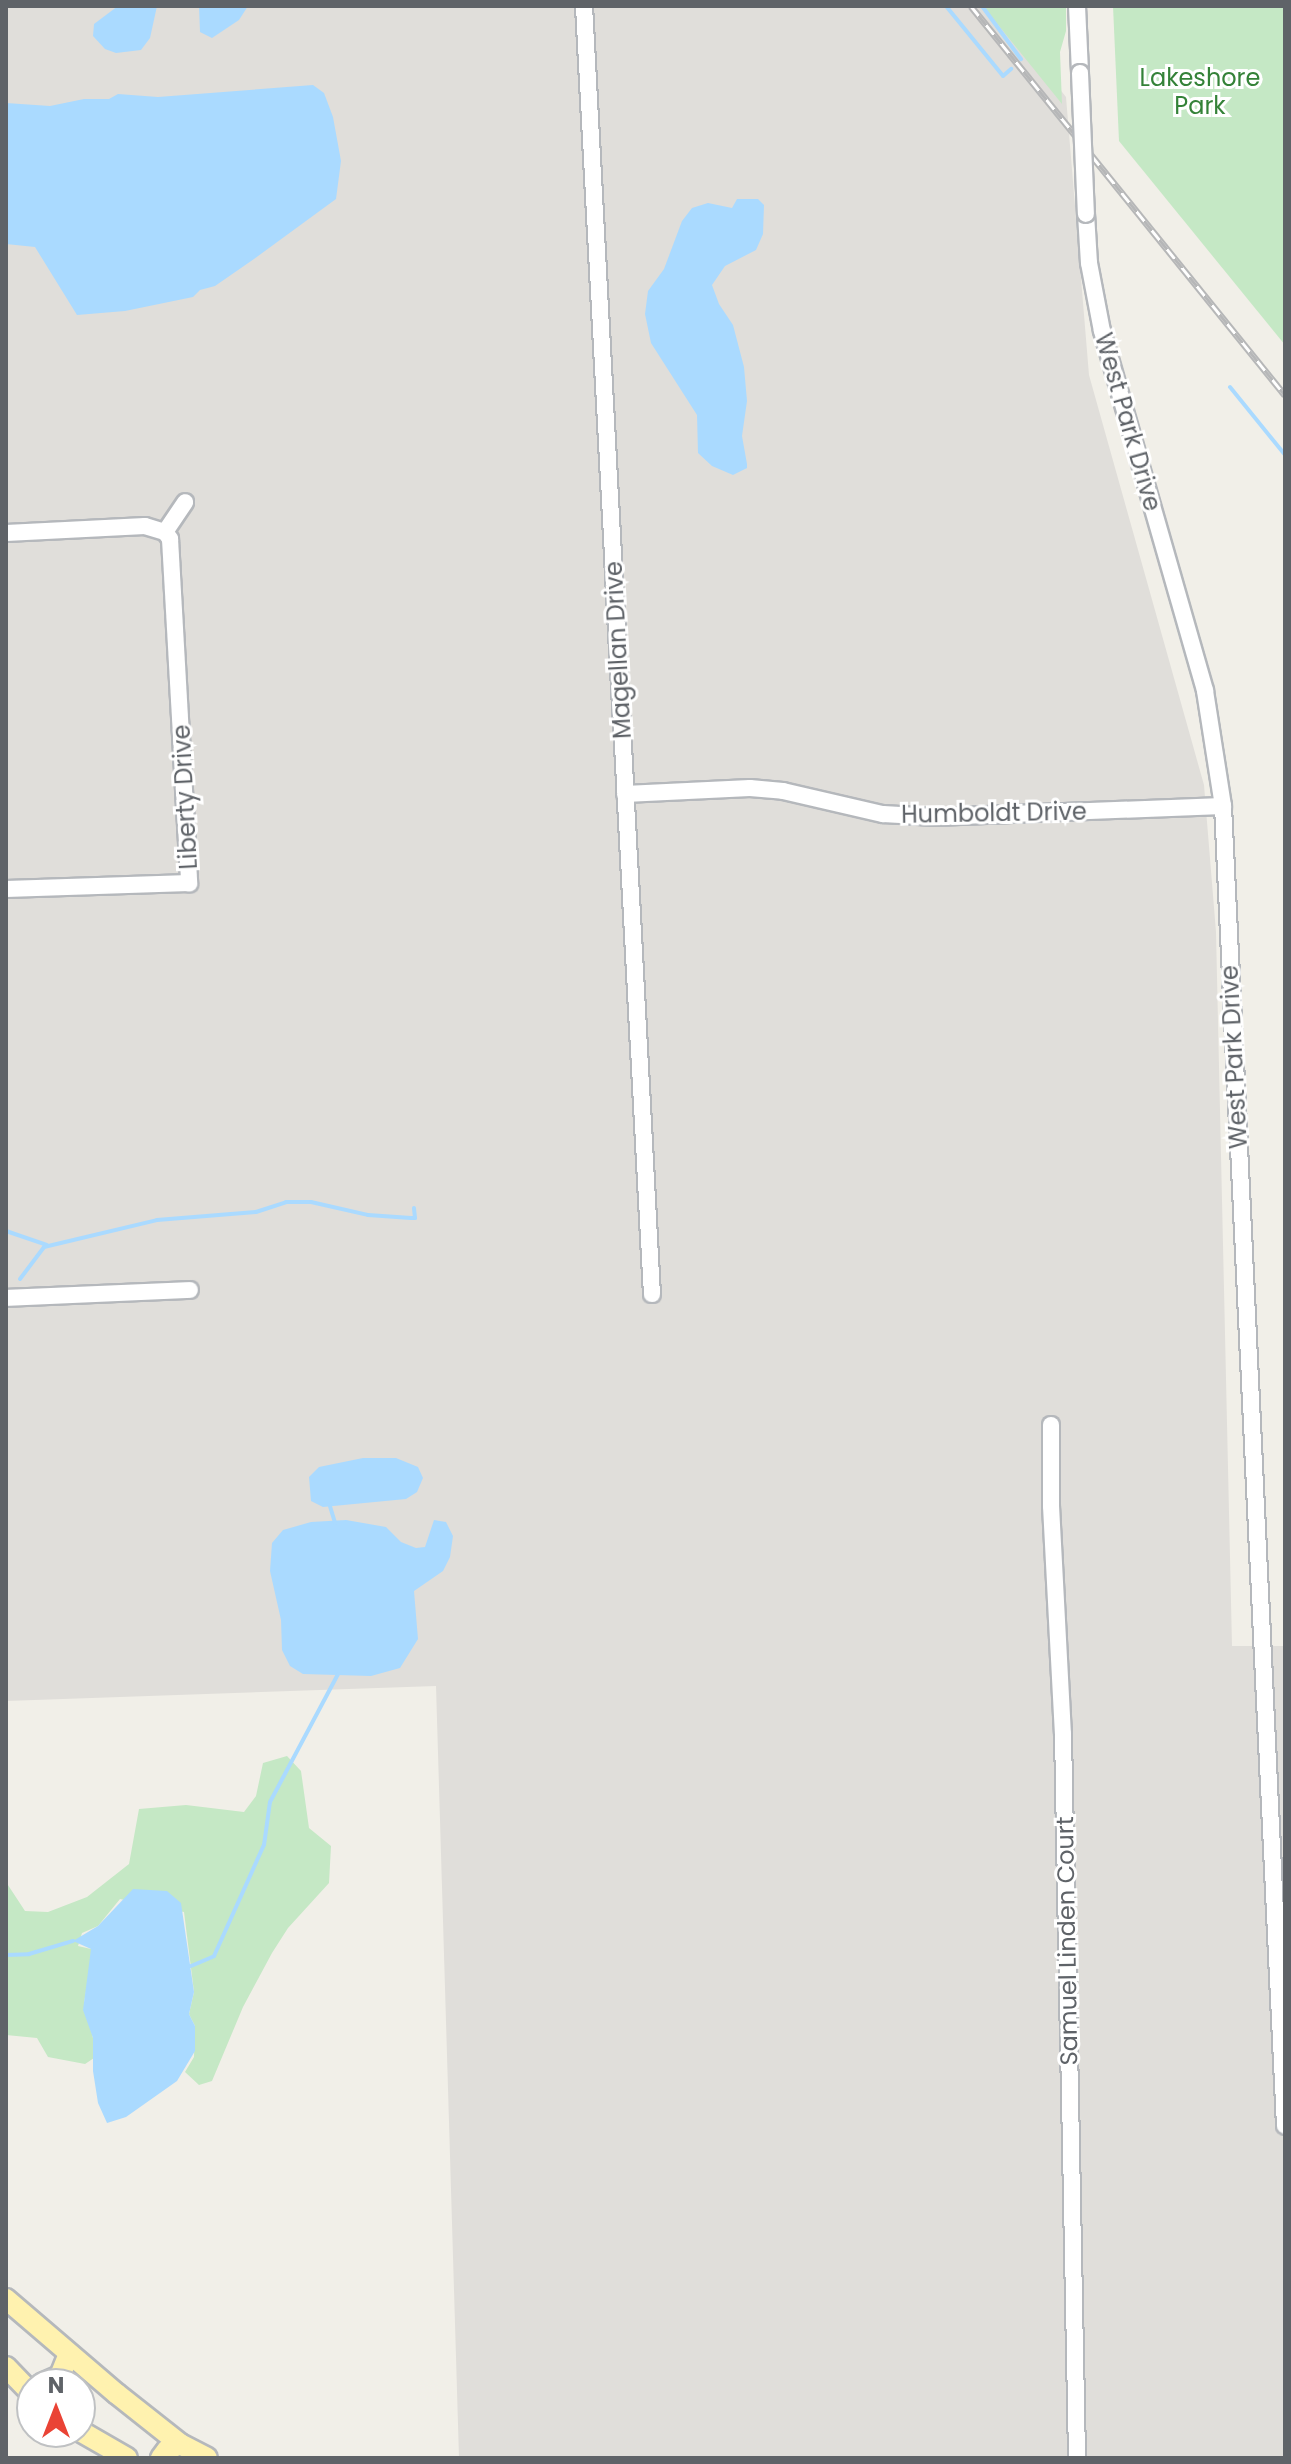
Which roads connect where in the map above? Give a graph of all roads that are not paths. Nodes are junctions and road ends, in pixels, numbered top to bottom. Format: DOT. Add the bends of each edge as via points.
graph roads {
  1 [pos="584,6"];
  2 [pos="1077,6"];
  3 [pos="185,502"];
  4 [pos="165,532"];
  5 [pos="6,533"];
  6 [pos="625,794"];
  7 [pos="1223,806"];
  8 [pos="6,889"];
  9 [pos="190,1290"];
  10 [pos="652,1294"];
  11 [pos="6,1298"];
  12 [pos="1051,1425"];
  13 [pos="1279,1883"];
  14 [pos="1285,2126"];
  15 [pos="6,2299"];
  16 [pos="69,2354"];
  17 [pos="63,2368"];
  18 [pos="96,2440"];
  19 [pos="180,2444"];
  20 [pos="127,2458"];
  21 [pos="161,2458"];
  22 [pos="207,2458"];
  23 [pos="1077,2458"];
  1 -- 6 [label="street, Magellan Drive"];
  2 -- 7 [label="street, West Park Drive, bridge" via="1094,291 1111,371 1205,691"];
  3 -- 4 [label="street"];
  4 -- 5 [label="street" via="131,526"];
  4 -- 8 [label="street, Liberty Drive" via="173,548 189,883"];
  6 -- 7 [label="street, Humboldt Drive" via="750,788 883,814 935,817"];
  6 -- 10 [label="street, Magellan Drive"];
  7 -- 13 [label="street, West Park Drive"];
  9 -- 11 [label="street"];
  12 -- 23 [label="street, Samuel Linden Court" via="1063,1734"];
  13 -- 14 [label="street, West Park Drive"];
  15 -- 16 [label="main road"];
  16 -- 17 [label="main road"];
  16 -- 19 [label="main road"];
  18 -- 20 [label="main road"];
  19 -- 21 [label="main road"];
  19 -- 22 [label="main road"];
}
